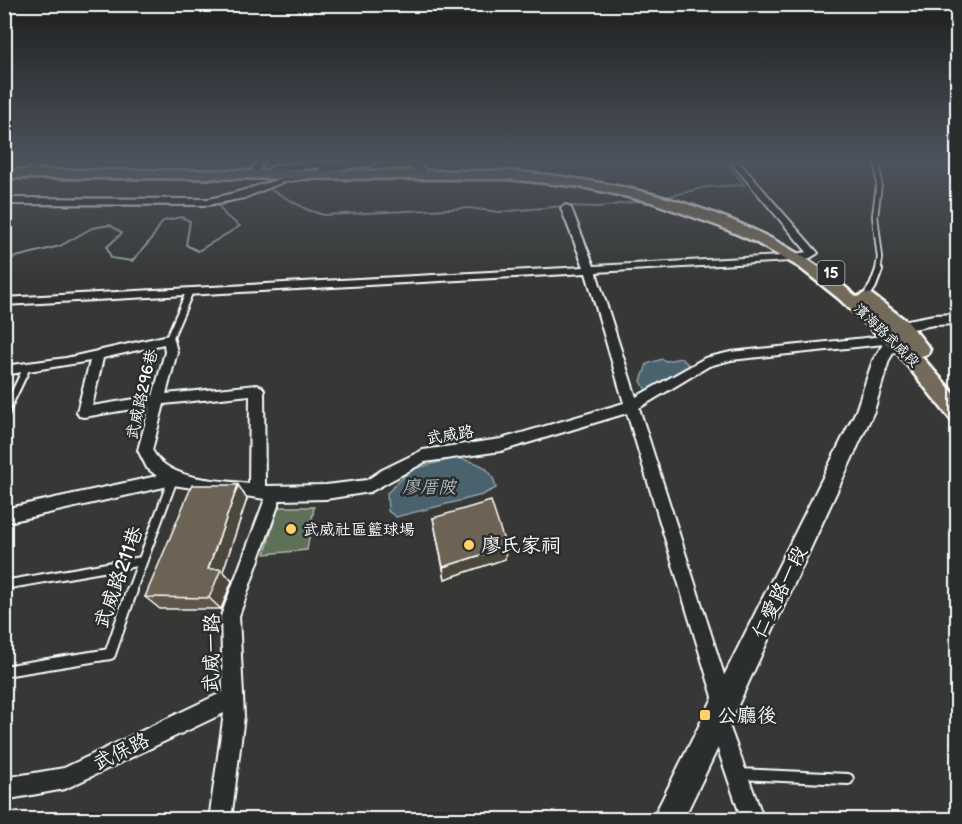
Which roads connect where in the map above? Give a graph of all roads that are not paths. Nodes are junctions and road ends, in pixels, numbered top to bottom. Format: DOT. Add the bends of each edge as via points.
graph roads {
  1 [pos="217,200"];
  2 [pos="658,200"];
  3 [pos="679,200"];
  4 [pos="768,200"];
  5 [pos="877,200"];
  6 [pos="4,201"];
  7 [pos="566,207"];
  8 [pos="801,257"];
  9 [pos="590,269"];
  10 [pos="189,293"];
  11 [pos="865,298"];
  12 [pos="4,302"];
  13 [pos="957,319"];
  14 [pos="898,333"];
  15 [pos="169,339"];
  16 [pos="97,356"];
  17 [pos="26,369"];
  18 [pos="4,371"];
  19 [pos="957,394"];
  20 [pos="159,400"];
  21 [pos="632,406"];
  22 [pos="957,414"];
  23 [pos="4,415"];
  24 [pos="173,479"];
  25 [pos="266,492"];
  26 [pos="4,516"];
  27 [pos="142,561"];
  28 [pos="4,585"];
  29 [pos="4,671"];
  30 [pos="233,698"];
  31 [pos="721,713"];
  32 [pos="737,774"];
  33 [pos="848,779"];
  34 [pos="4,789"];
  35 [pos="220,819"];
  36 [pos="667,819"];
  37 [pos="753,819"];
  1 -- 6 [label="street"];
  2 -- 8 [label="main road, 濱海路武威段 / 15"];
  3 -- 8 [label="main road, 濱海路武威段 / 15" via="732,219"];
  4 -- 8 [label="street" via="813,253"];
  5 -- 11 [label="lane" via="880,267"];
  7 -- 9 [label="street"];
  8 -- 9 [label="street"];
  8 -- 11 [label="main road, 濱海路武威段 / 15"];
  8 -- 14 [label="main road, 濱海路武威段 / 15"];
  9 -- 10 [label="street"];
  9 -- 21 [label="street"];
  10 -- 12 [label="street"];
  10 -- 15 [label="lane"];
  11 -- 14 [label="main road, 濱海路武威段 / 15"];
  13 -- 14 [label="street" via="934,320"];
  14 -- 19 [label="main road, 濱海路武威段 / 15"];
  14 -- 21 [label="street, 武威路" via="705,362"];
  14 -- 22 [label="main road, 濱海路武威段 / 15"];
  14 -- 31 [label="street, 仁愛路一段" via="881,360 865,411"];
  15 -- 16 [label="street"];
  15 -- 20 [label="street, 武威路296巷" via="171,352"];
  16 -- 17 [label="street"];
  16 -- 20 [label="street" via="84,412"];
  17 -- 18 [label="street"];
  17 -- 23 [label="lane"];
  20 -- 24 [label="street, 武威路296巷" via="145,450 152,465"];
  20 -- 25 [label="street" via="257,390"];
  21 -- 25 [label="street, 武威路" via="501,445 423,456 370,486 326,492"];
  21 -- 31 [label="street"];
  24 -- 25 [label="street, 武威路"];
  24 -- 26 [label="street, 武威路"];
  24 -- 27 [label="lane, 武威路211巷"];
  25 -- 30 [label="street, 武威一路" via="230,616"];
  27 -- 28 [label="lane"];
  27 -- 29 [label="lane, 武威路211巷" via="110,654"];
  30 -- 34 [label="street, 武保路" via="65,778"];
  30 -- 35 [label="street, 武威一路"];
  31 -- 32 [label="street"];
  31 -- 36 [label="street, 仁愛路一段"];
  32 -- 33 [label="lane"];
  32 -- 37 [label="street"];
}
